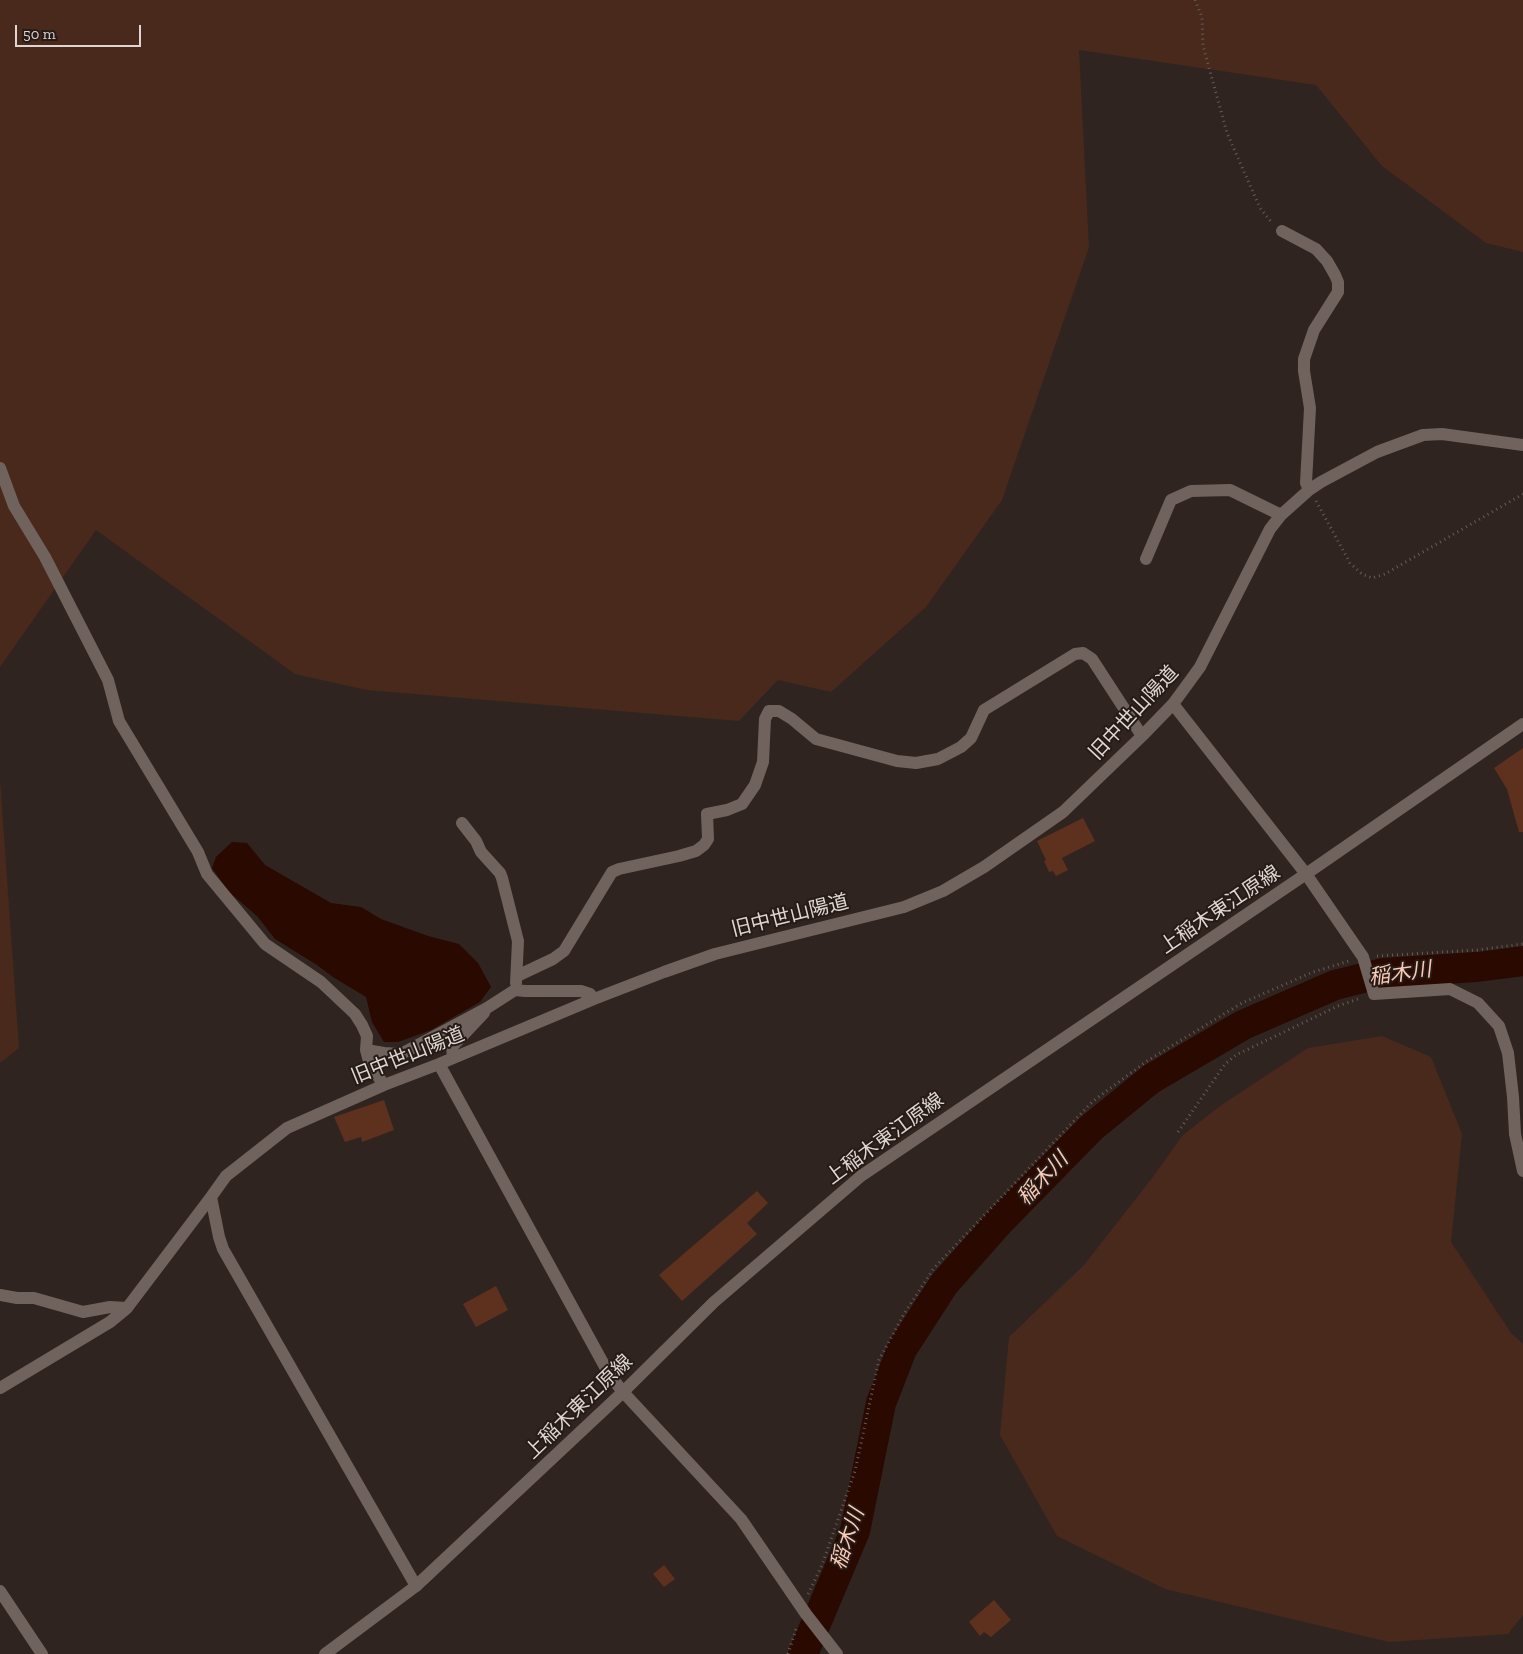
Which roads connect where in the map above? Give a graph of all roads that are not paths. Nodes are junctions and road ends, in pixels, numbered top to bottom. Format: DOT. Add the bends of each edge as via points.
graph roads {
  1 [pos="1282,231"];
  2 [pos="1523,445"];
  3 [pos="0,468"];
  4 [pos="1309,490"];
  5 [pos="1281,515"];
  6 [pos="1146,559"];
  7 [pos="1173,704"];
  8 [pos="1523,724"];
  9 [pos="1142,736"];
  10 [pos="462,823"];
  11 [pos="1306,874"];
  12 [pos="517,976"];
  13 [pos="515,990"];
  14 [pos="594,999"];
  15 [pos="487,1008"];
  16 [pos="366,1050"];
  17 [pos="453,1058"];
  18 [pos="439,1064"];
  19 [pos="384,1084"];
  20 [pos="1523,1171"];
  21 [pos="211,1198"];
  22 [pos="0,1295"];
  23 [pos="127,1308"];
  24 [pos="0,1388"];
  25 [pos="622,1392"];
  26 [pos="416,1586"];
  27 [pos="0,1591"];
  28 [pos="42,1654"];
  29 [pos="325,1654"];
  30 [pos="837,1654"];
  1 -- 4 [label="street" via="1316,249 1338,282 1338,292 1314,330 1304,359 1310,408 1306,482"];
  2 -- 4 [label="street, 旧中世山陽道" via="1442,434 1424,435 1377,452"];
  3 -- 16 [label="street" via="14,506 45,556 108,680 120,721 198,852 207,874 265,944 321,982 355,1014 367,1036"];
  4 -- 5 [label="street, 旧中世山陽道"];
  5 -- 6 [label="street" via="1230,490 1191,491 1172,500"];
  5 -- 7 [label="street, 旧中世山陽道" via="1270,528 1200,667"];
  7 -- 9 [label="street, 旧中世山陽道"];
  7 -- 11 [label="street"];
  8 -- 11 [label="street, 上稲木東江原線"];
  9 -- 12 [label="street" via="1092,659 1083,653 1075,654 984,710 971,738 938,759 916,763 896,761 816,739 779,711 769,711 765,719 764,762 755,785 742,804 707,814 708,839 704,845 679,856 612,872 564,951"];
  9 -- 14 [label="street, 旧中世山陽道" via="1064,812 943,891 904,907 716,954"];
  10 -- 12 [label="street" via="502,878 518,941"];
  11 -- 20 [label="street" via="1364,959 1374,992 1450,989 1478,1003 1499,1026 1508,1053 1515,1134"];
  11 -- 25 [label="street, 上稲木東江原線" via="861,1176 714,1302"];
  12 -- 13 [label="street"];
  13 -- 14 [label="street" via="581,991"];
  13 -- 15 [label="street"];
  14 -- 17 [label="street, 旧中世山陽道"];
  15 -- 16 [label="street" via="401,1054"];
  15 -- 17 [label="street" via="452,1047"];
  16 -- 19 [label="street" via="370,1066"];
  17 -- 18 [label="street, 旧中世山陽道"];
  18 -- 19 [label="street, 旧中世山陽道"];
  18 -- 25 [label="street" via="609,1374"];
  19 -- 21 [label="street, 旧中世山陽道" via="287,1128 226,1176"];
  21 -- 23 [label="street, 旧中世山陽道"];
  21 -- 26 [label="street" via="223,1249"];
  22 -- 23 [label="street" via="34,1298 83,1312 110,1307"];
  23 -- 24 [label="street, 旧中世山陽道" via="110,1322"];
  25 -- 26 [label="street, 上稲木東江原線"];
  25 -- 30 [label="street" via="741,1519"];
  26 -- 29 [label="street, 上稲木東江原線"];
  27 -- 28 [label="street"];
}
